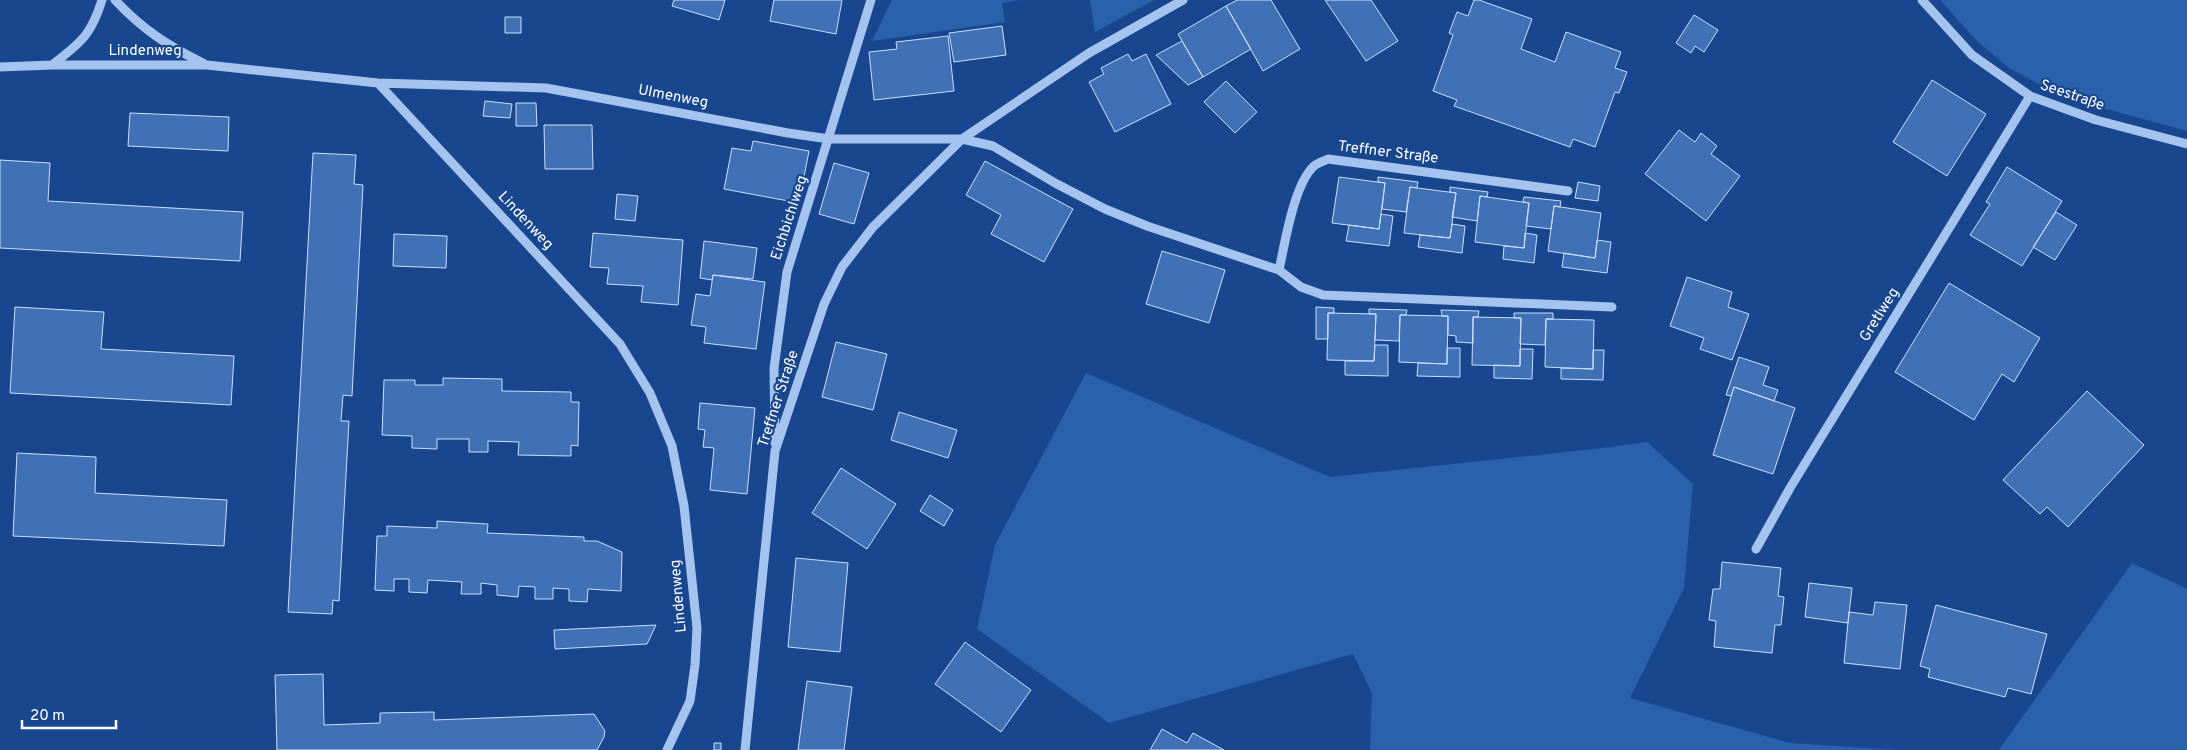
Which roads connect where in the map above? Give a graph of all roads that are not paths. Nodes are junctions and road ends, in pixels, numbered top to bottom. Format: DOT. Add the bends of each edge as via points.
graph roads {
  1 [pos="102,0"];
  2 [pos="115,0"];
  3 [pos="871,0"];
  4 [pos="1183,0"];
  5 [pos="1922,0"];
  6 [pos="52,65"];
  7 [pos="207,65"];
  8 [pos="0,68"];
  9 [pos="378,83"];
  10 [pos="2030,96"];
  11 [pos="829,139"];
  12 [pos="962,139"];
  13 [pos="2187,144"];
  14 [pos="1568,191"];
  15 [pos="1279,270"];
  16 [pos="1612,306"];
  17 [pos="775,450"];
  18 [pos="1756,549"];
  19 [pos="667,750"];
  20 [pos="745,750"];
  1 -- 6 [label="street" via="84,40"];
  2 -- 7 [label="street" via="129,16 168,45"];
  3 -- 11 [label="street, Eichbichlweg"];
  4 -- 12 [label="street, Treffner Straße" via="1089,53"];
  5 -- 10 [label="street, Seestraße" via="1972,55"];
  6 -- 7 [label="street, Lindenweg"];
  6 -- 8 [label="street, Lindenweg"];
  7 -- 9 [label="street, Lindenweg"];
  9 -- 11 [label="street, Ulmenweg" via="546,88"];
  9 -- 19 [label="street, Lindenweg" via="620,344 650,393 672,446 678,472 697,628 690,701"];
  10 -- 13 [label="street, Seestraße" via="2096,120"];
  10 -- 18 [label="street, Gretlweg"];
  11 -- 12 [label="street, Ulmenweg"];
  11 -- 17 [label="street, Eichbichlweg" via="787,272 774,368"];
  12 -- 15 [label="street" via="992,146 1055,184 1113,212"];
  12 -- 17 [label="street, Treffner Straße" via="873,227 842,268 824,304"];
  14 -- 15 [label="street, Treffner Straße" via="1328,160 1315,166 1305,179 1290,218"];
  15 -- 16 [label="street" via="1301,287 1323,295"];
  17 -- 20 [label="street, Treffner Straße"];
}
